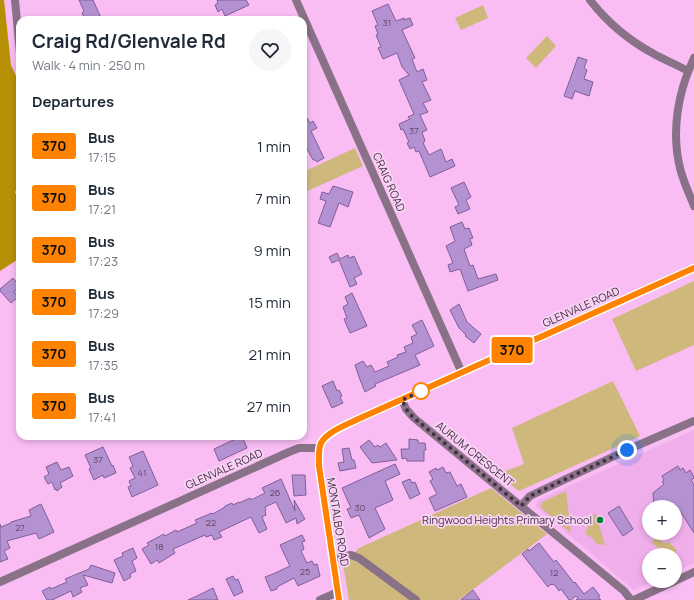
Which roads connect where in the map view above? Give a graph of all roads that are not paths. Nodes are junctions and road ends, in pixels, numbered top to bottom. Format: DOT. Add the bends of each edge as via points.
graph roads {
  1 [pos="15,0"];
  2 [pos="296,0"];
  3 [pos="590,0"];
  4 [pos="17,16"];
  5 [pos="303,16"];
  6 [pos="307,25"];
  7 [pos="694,58"];
  8 [pos="688,71"];
  9 [pos="694,206"];
  10 [pos="694,268"];
  11 [pos="462,373"];
  12 [pos="402,400"];
  13 [pos="694,420"];
  14 [pos="320,448"];
  15 [pos="521,506"];
  16 [pos="333,558"];
  17 [pos="694,572"];
  18 [pos="682,578"];
  19 [pos="0,582"];
  20 [pos="660,588"];
  21 [pos="338,596"];
  22 [pos="320,600"];
  23 [pos="416,600"];
  24 [pos="631,600"];
  25 [pos="634,600"];
  1 -- 4 [label="street"];
  2 -- 5 [label="street, CRAIG ROAD"];
  3 -- 8 [label="street" via="626,36 655,55"];
  6 -- 11 [label="street, CRAIG ROAD"];
  7 -- 8 [label="street"];
  8 -- 9 [label="street" via="680,96 676,135 680,167"];
  10 -- 11 [label="street, GLENVALE ROAD"];
  11 -- 12 [label="street, GLENVALE ROAD"];
  12 -- 14 [label="street, GLENVALE ROAD" via="342,427 325,439"];
  12 -- 15 [label="street, AURUM CRESCENT" via="414,418"];
  13 -- 15 [label="street" via="530,496"];
  14 -- 16 [label="street, MONTALBO ROAD" via="319,466"];
  14 -- 19 [label="street, GLENVALE ROAD" via="299,448 289,452"];
  15 -- 24 [label="street, AURUM CRESCENT" via="624,591"];
  16 -- 21 [label="street, MONTALBO ROAD"];
  16 -- 23 [label="street" via="351,555 359,558"];
  17 -- 18 [label="street"];
  20 -- 25 [label="street"];
  21 -- 22 [label="street"];
}
